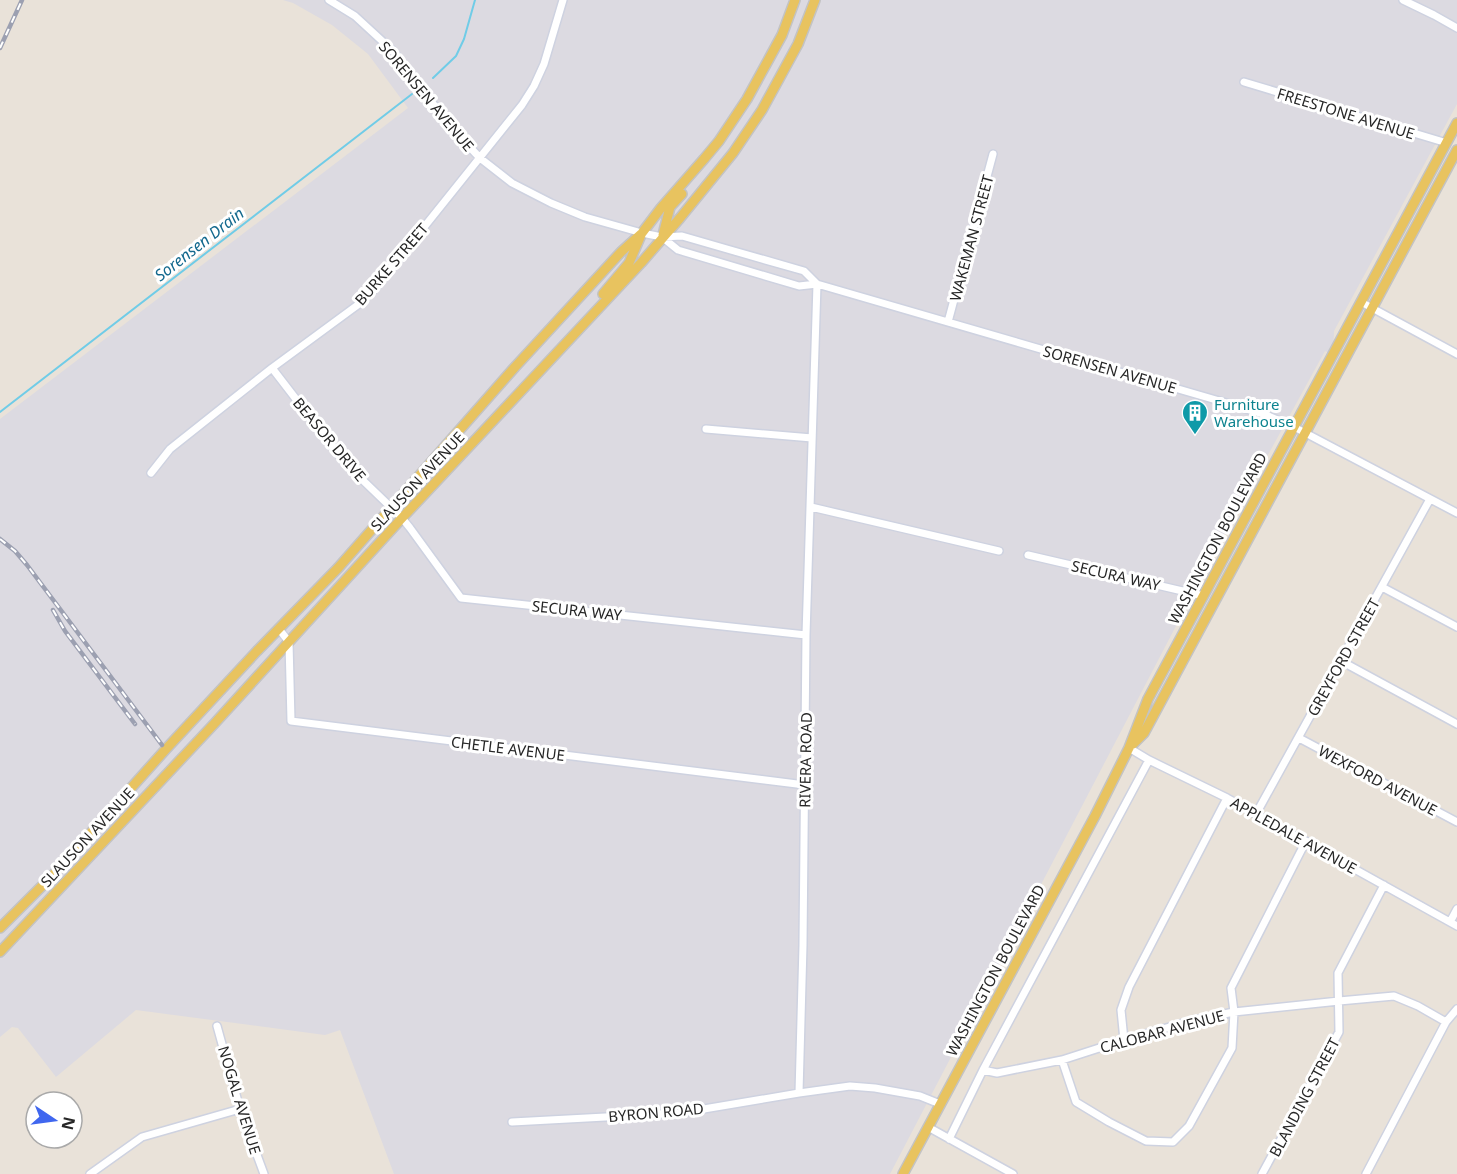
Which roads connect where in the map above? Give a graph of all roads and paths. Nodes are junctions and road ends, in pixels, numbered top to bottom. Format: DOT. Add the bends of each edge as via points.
graph roads {
  1 [pos="329,0"];
  2 [pos="563,0"];
  3 [pos="795,0"];
  4 [pos="815,0"];
  5 [pos="1403,0"];
  6 [pos="342,3"];
  7 [pos="1457,28"];
  8 [pos="1245,82"];
  9 [pos="1457,123"];
  10 [pos="1447,143"];
  11 [pos="712,150"];
  12 [pos="1457,150"];
  13 [pos="993,154"];
  14 [pos="480,158"];
  15 [pos="642,233"];
  16 [pos="662,237"];
  17 [pos="817,284"];
  18 [pos="1361,302"];
  19 [pos="599,307"];
  20 [pos="1372,308"];
  21 [pos="948,322"];
  22 [pos="1457,354"];
  23 [pos="272,368"];
  24 [pos="1294,428"];
  25 [pos="706,429"];
  26 [pos="1305,433"];
  27 [pos="812,438"];
  28 [pos="151,473"];
  29 [pos="1430,499"];
  30 [pos="811,507"];
  31 [pos="391,508"];
  32 [pos="1457,513"];
  33 [pos="402,518"];
  34 [pos="999,551"];
  35 [pos="1028,555"];
  36 [pos="1382,587"];
  37 [pos="1204,596"];
  38 [pos="1457,627"];
  39 [pos="279,629"];
  40 [pos="806,635"];
  41 [pos="289,642"];
  42 [pos="1341,661"];
  43 [pos="1457,724"];
  44 [pos="1299,738"];
  45 [pos="1129,748"];
  46 [pos="1149,760"];
  47 [pos="805,786"];
  48 [pos="1227,798"];
  49 [pos="1256,814"];
  50 [pos="100,822"];
  51 [pos="1457,822"];
  52 [pos="111,834"];
  53 [pos="1306,841"];
  54 [pos="54,874"];
  55 [pos="63,885"];
  56 [pos="1384,885"];
  57 [pos="1457,909"];
  58 [pos="1454,924"];
  59 [pos="0,928"];
  60 [pos="0,952"];
  61 [pos="1339,1001"];
  62 [pos="1457,1009"];
  63 [pos="1234,1012"];
  64 [pos="1446,1022"];
  65 [pos="217,1026"];
  66 [pos="1124,1040"];
  67 [pos="1062,1060"];
  68 [pos="983,1070"];
  69 [pos="799,1093"];
  70 [pos="940,1104"];
  71 [pos="240,1109"];
  72 [pos="513,1122"];
  73 [pos="928,1127"];
  74 [pos="948,1139"];
  75 [pos="90,1174"];
  76 [pos="264,1174"];
  77 [pos="903,1174"];
  78 [pos="1013,1174"];
  79 [pos="1262,1174"];
  80 [pos="1366,1174"];
  1 -- 6 [label="street, SORENSEN AVENUE"];
  2 -- 14 [label="street, BURKE STREET" via="534,86"];
  3 -- 11 [label="main road, SLAUSON AVENUE" via="752,90"];
  4 -- 16 [label="main road, SLAUSON AVENUE" via="798,44 762,110 718,173"];
  5 -- 7 [label="street"];
  6 -- 14 [label="street, SORENSEN AVENUE" via="393,51 450,126"];
  8 -- 10 [label="street, FREESTONE AVENUE"];
  9 -- 10 [label="main road, WASHINGTON BOULEVARD"];
  10 -- 18 [label="main road, WASHINGTON BOULEVARD"];
  11 -- 15 [label="main road, SLAUSON AVENUE"];
  11 -- 16 [label="main road" via="709,161 670,207"];
  12 -- 20 [label="main road, WASHINGTON BOULEVARD"];
  13 -- 21 [label="street, WAKEMAN STREET"];
  14 -- 15 [label="street, SORENSEN AVENUE" via="512,183 551,203"];
  14 -- 23 [label="street, BURKE STREET" via="376,287"];
  15 -- 16 [label="street, SORENSEN AVENUE"];
  15 -- 19 [label="main road" via="629,263 598,300"];
  15 -- 31 [label="main road, SLAUSON AVENUE" via="539,341"];
  16 -- 17 [label="street, SORENSEN AVENUE" via="678,250 799,286"];
  16 -- 17 [label="street, SORENSEN AVENUE" via="682,236 804,271"];
  16 -- 19 [label="main road, SLAUSON AVENUE"];
  17 -- 21 [label="street, SORENSEN AVENUE"];
  17 -- 27 [label="street, RIVERA ROAD"];
  18 -- 20 [label="street"];
  18 -- 24 [label="main road, WASHINGTON BOULEVARD"];
  19 -- 33 [label="main road, SLAUSON AVENUE"];
  20 -- 22 [label="street"];
  20 -- 26 [label="main road, WASHINGTON BOULEVARD"];
  21 -- 24 [label="street, SORENSEN AVENUE" via="1247,409"];
  23 -- 28 [label="street, BURKE STREET" via="170,449"];
  23 -- 31 [label="street, BEASOR DRIVE" via="346,464"];
  24 -- 26 [label="street, SORENSEN AVENUE"];
  24 -- 37 [label="main road, WASHINGTON BOULEVARD"];
  25 -- 27 [label="street"];
  26 -- 29 [label="street, SORENSEN AVENUE"];
  26 -- 45 [label="main road, WASHINGTON BOULEVARD" via="1144,733"];
  27 -- 30 [label="street, RIVERA ROAD"];
  29 -- 32 [label="street, SORENSEN AVENUE"];
  29 -- 36 [label="street, GREYFORD STREET"];
  30 -- 34 [label="street"];
  30 -- 40 [label="street, RIVERA ROAD"];
  31 -- 33 [label="street, SECURA WAY"];
  31 -- 39 [label="main road, SLAUSON AVENUE"];
  33 -- 40 [label="street, SECURA WAY" via="461,598"];
  33 -- 41 [label="main road, SLAUSON AVENUE"];
  35 -- 37 [label="street, SECURA WAY"];
  36 -- 38 [label="street"];
  36 -- 42 [label="street, GREYFORD STREET"];
  37 -- 45 [label="main road, WASHINGTON BOULEVARD" via="1148,699"];
  39 -- 41 [label="street"];
  39 -- 50 [label="main road, SLAUSON AVENUE"];
  40 -- 47 [label="street, RIVERA ROAD"];
  41 -- 47 [label="street, CHETLE AVENUE" via="291,721"];
  41 -- 52 [label="main road, SLAUSON AVENUE"];
  42 -- 43 [label="street"];
  42 -- 44 [label="street, GREYFORD STREET"];
  44 -- 49 [label="street, GREYFORD STREET"];
  44 -- 51 [label="street, WEXFORD AVENUE"];
  45 -- 46 [label="street, APPLEDALE AVENUE"];
  45 -- 70 [label="main road, WASHINGTON BOULEVARD"];
  46 -- 48 [label="street, APPLEDALE AVENUE"];
  46 -- 68 [label="street"];
  47 -- 69 [label="street, RIVERA ROAD"];
  48 -- 49 [label="street, APPLEDALE AVENUE"];
  48 -- 66 [label="street" via="1129,987 1121,1010"];
  49 -- 53 [label="street, APPLEDALE AVENUE"];
  50 -- 52 [label="main road"];
  50 -- 54 [label="main road, SLAUSON AVENUE"];
  52 -- 55 [label="main road, SLAUSON AVENUE"];
  53 -- 56 [label="street, APPLEDALE AVENUE"];
  53 -- 63 [label="street" via="1231,988"];
  54 -- 55 [label="main road"];
  54 -- 59 [label="main road, SLAUSON AVENUE"];
  55 -- 60 [label="main road, SLAUSON AVENUE"];
  56 -- 58 [label="street, APPLEDALE AVENUE"];
  56 -- 61 [label="street, BLANDING STREET" via="1338,973"];
  57 -- 58 [label="street"];
  61 -- 63 [label="street, CALOBAR AVENUE"];
  61 -- 64 [label="street, CALOBAR AVENUE" via="1394,996"];
  61 -- 79 [label="street, BLANDING STREET" via="1339,1032"];
  62 -- 64 [label="street"];
  63 -- 66 [label="street, CALOBAR AVENUE"];
  63 -- 67 [label="street" via="1232,1048 1189,1126 1173,1142 1146,1142 1076,1102"];
  64 -- 80 [label="street"];
  65 -- 71 [label="street, NOGAL AVENUE"];
  66 -- 67 [label="street, CALOBAR AVENUE"];
  67 -- 68 [label="street, CALOBAR AVENUE" via="997,1073"];
  68 -- 74 [label="street"];
  69 -- 70 [label="street" via="850,1086 920,1096"];
  69 -- 72 [label="street, BYRON ROAD" via="680,1113"];
  70 -- 73 [label="main road, WASHINGTON BOULEVARD"];
  71 -- 75 [label="street" via="142,1137"];
  71 -- 76 [label="street, NOGAL AVENUE"];
  73 -- 74 [label="street"];
  73 -- 77 [label="main road, WASHINGTON BOULEVARD"];
  74 -- 78 [label="street"];
}
